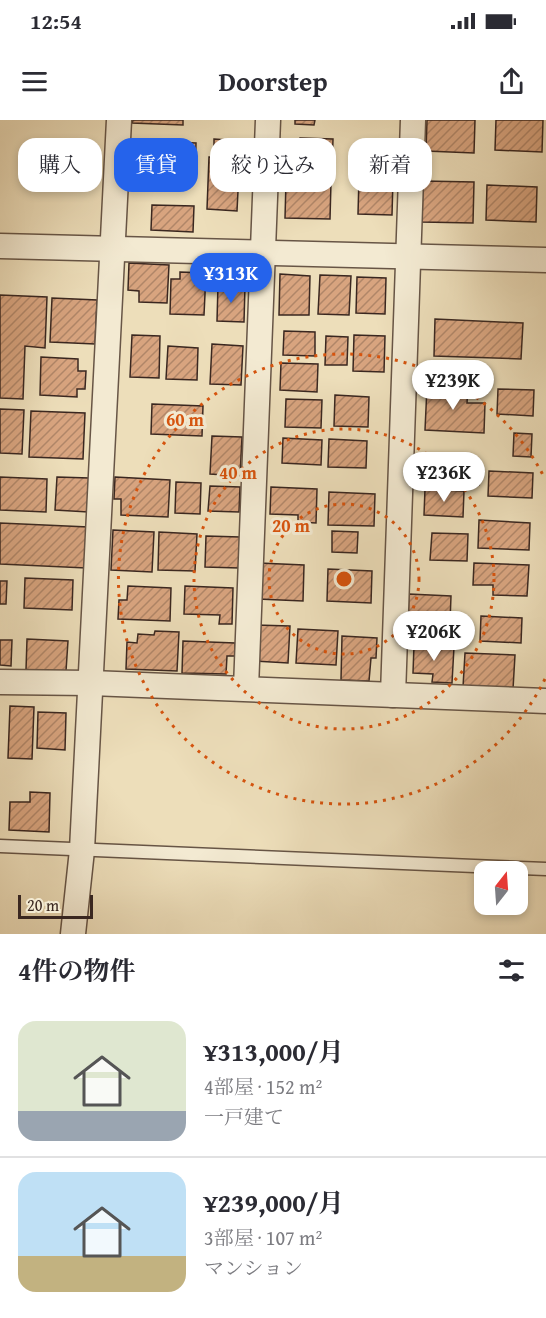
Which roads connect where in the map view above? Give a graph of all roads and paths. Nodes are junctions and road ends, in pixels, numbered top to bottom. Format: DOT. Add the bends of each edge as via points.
graph roads {
  1 [pos="119,120"];
  2 [pos="268,120"];
  3 [pos="413,120"];
  4 [pos="0,246"];
  5 [pos="114,248"];
  6 [pos="264,253"];
  7 [pos="407,256"];
  8 [pos="546,260"];
  9 [pos="0,682"];
  10 [pos="91,682"];
  11 [pos="246,688"];
  12 [pos="393,695"];
  13 [pos="546,701"];
  14 [pos="0,846"];
  15 [pos="82,850"];
  16 [pos="546,869"];
  17 [pos="73,934"];
  1 -- 5 [label="street"];
  2 -- 6 [label="street"];
  3 -- 7 [label="street"];
  4 -- 5 [label="street"];
  5 -- 6 [label="street"];
  5 -- 10 [label="street"];
  6 -- 7 [label="street"];
  6 -- 11 [label="street"];
  7 -- 8 [label="street"];
  7 -- 12 [label="street"];
  9 -- 10 [label="street"];
  10 -- 11 [label="street"];
  10 -- 15 [label="street"];
  11 -- 12 [label="street"];
  12 -- 13 [label="street"];
  14 -- 15 [label="lane"];
  15 -- 16 [label="lane"];
  15 -- 17 [label="street"];
}
